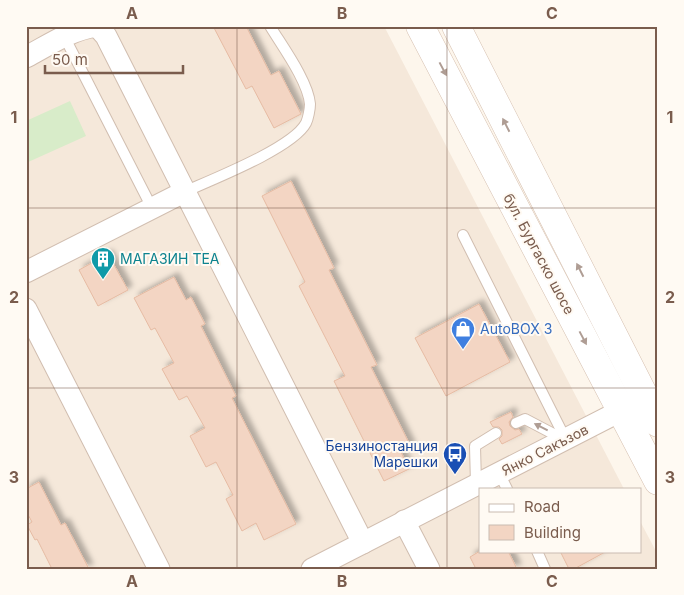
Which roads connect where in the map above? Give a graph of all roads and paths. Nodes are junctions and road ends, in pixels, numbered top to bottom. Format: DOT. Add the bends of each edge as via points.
graph roads {
  1 [pos="96,26"];
  2 [pos="270,26"];
  3 [pos="420,26"];
  4 [pos="456,26"];
  5 [pos="64,36"];
  6 [pos="26,57"];
  7 [pos="184,192"];
  8 [pos="152,208"];
  9 [pos="463,235"];
  10 [pos="26,272"];
  11 [pos="26,309"];
  12 [pos="651,395"];
  13 [pos="621,411"];
  14 [pos="516,423"];
  15 [pos="658,423"];
  16 [pos="496,433"];
  17 [pos="566,440"];
  18 [pos="503,481"];
  19 [pos="658,481"];
  20 [pos="476,484"];
  21 [pos="404,521"];
  22 [pos="363,543"];
  23 [pos="536,552"];
  24 [pos="159,569"];
  25 [pos="312,569"];
  26 [pos="428,569"];
  27 [pos="545,569"];
  1 -- 5 [label="street"];
  1 -- 7 [label="street" via="106,36"];
  2 -- 7 [label="lane" via="303,81 310,105 306,123 292,137 263,156"];
  3 -- 13 [label="main road, бул. Бургаско шосе, one-way"];
  12 -- 4 [label="main road, бул. Бургаско шосе, one-way"];
  5 -- 6 [label="street"];
  5 -- 8 [label="lane"];
  7 -- 8 [label="street"];
  7 -- 22 [label="street"];
  8 -- 10 [label="street"];
  9 -- 17 [label="lane"];
  11 -- 24 [label="street"];
  12 -- 13 [label="street, Янко Сакъзов"];
  12 -- 15 [label="main road, бул. Бургаско шосе"];
  13 -- 17 [label="street, Янко Сакъзов"];
  13 -- 19 [label="main road, бул. Бургаско шосе"];
  17 -- 14 [label="lane, one-way" via="525,419"];
  16 -- 20 [label="lane" via="475,446"];
  17 -- 18 [label="street, Янко Сакъзов"];
  18 -- 20 [label="street, Янко Сакъзов"];
  20 -- 21 [label="street, Янко Сакъзов"];
  21 -- 22 [label="street, Янко Сакъзов"];
  21 -- 26 [label="street"];
  22 -- 25 [label="street, Янко Сакъзов"];
  23 -- 27 [label="lane"];
}
